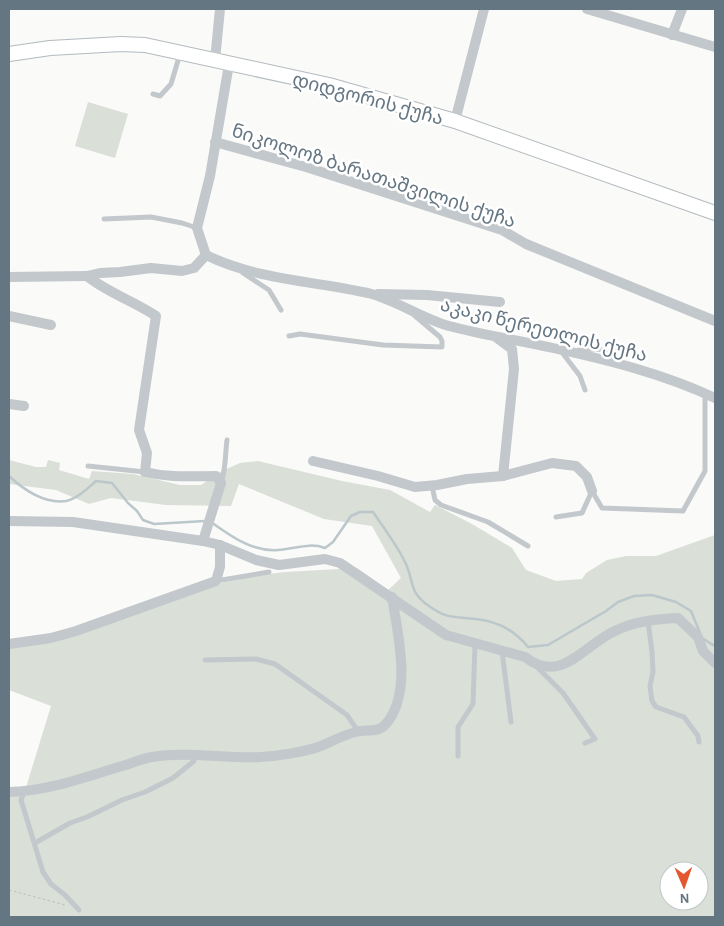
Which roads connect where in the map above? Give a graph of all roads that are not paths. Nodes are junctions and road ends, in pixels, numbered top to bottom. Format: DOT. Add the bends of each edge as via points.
graph roads {
  1 [pos="220,9"];
  2 [pos="484,9"];
  3 [pos="587,9"];
  4 [pos="682,9"];
  5 [pos="672,35"];
  6 [pos="715,47"];
  7 [pos="181,52"];
  8 [pos="9,54"];
  9 [pos="222,62"];
  10 [pos="153,94"];
  11 [pos="456,121"];
  12 [pos="215,142"];
  13 [pos="715,213"];
  14 [pos="104,219"];
  15 [pos="197,228"];
  16 [pos="206,255"];
  17 [pos="234,267"];
  18 [pos="9,269"];
  19 [pos="87,276"];
  20 [pos="9,277"];
  21 [pos="20,277"];
  22 [pos="370,294"];
  23 [pos="500,302"];
  24 [pos="404,307"];
  25 [pos="281,310"];
  26 [pos="9,316"];
  27 [pos="715,321"];
  28 [pos="51,324"];
  29 [pos="289,336"];
  30 [pos="494,336"];
  31 [pos="558,349"];
  32 [pos="633,351"];
  33 [pos="571,352"];
  34 [pos="585,390"];
  35 [pos="705,393"];
  36 [pos="715,398"];
  37 [pos="9,404"];
  38 [pos="24,406"];
  39 [pos="227,440"];
  40 [pos="313,461"];
  41 [pos="88,466"];
  42 [pos="145,472"];
  43 [pos="503,476"];
  44 [pos="221,483"];
  45 [pos="432,486"];
  46 [pos="592,491"];
  47 [pos="556,517"];
  48 [pos="9,521"];
  49 [pos="204,541"];
  50 [pos="220,545"];
  51 [pos="528,546"];
  52 [pos="269,572"];
  53 [pos="216,581"];
  54 [pos="392,597"];
  55 [pos="648,620"];
  56 [pos="9,644"];
  57 [pos="475,644"];
  58 [pos="502,650"];
  59 [pos="205,660"];
  60 [pos="715,663"];
  61 [pos="535,665"];
  62 [pos="511,722"];
  63 [pos="358,731"];
  64 [pos="699,742"];
  65 [pos="585,743"];
  66 [pos="194,755"];
  67 [pos="458,756"];
  68 [pos="9,792"];
  69 [pos="24,792"];
  70 [pos="35,842"];
  71 [pos="79,910"];
  1 -- 9 [label="street"];
  2 -- 11 [label="street"];
  3 -- 5 [label="street"];
  4 -- 5 [label="street"];
  5 -- 6 [label="street"];
  7 -- 8 [label="street, დიდგორის ქუჩა" via="121,44"];
  7 -- 9 [label="street, დიდგორის ქუჩა"];
  7 -- 10 [label="lane" via="171,84 160,96"];
  9 -- 11 [label="street, დიდგორის ქუჩა" via="329,85"];
  9 -- 12 [label="street"];
  11 -- 13 [label="street, დიდგორის ქუჩა"];
  12 -- 15 [label="street"];
  12 -- 27 [label="street, ნიკოლოზ ბარათაშვილის ქუჩა" via="502,230 526,244"];
  14 -- 15 [label="lane" via="151,217"];
  15 -- 16 [label="street"];
  16 -- 17 [label="street, აკაკი წერეთლის ქუჩა"];
  16 -- 19 [label="street" via="194,268 182,271 152,268"];
  17 -- 22 [label="street, აკაკი წერეთლის ქუჩა"];
  17 -- 25 [label="lane" via="269,290"];
  18 -- 21 [label="lane"];
  19 -- 21 [label="street"];
  19 -- 42 [label="street" via="99,286 156,316 139,430 147,453"];
  20 -- 21 [label="street"];
  22 -- 23 [label="street" via="427,295"];
  22 -- 24 [label="street, აკაკი წერეთლის ქუჩა"];
  24 -- 29 [label="lane" via="440,337 442,347 383,345 300,334"];
  24 -- 30 [label="street, აკაკი წერეთლის ქუჩა" via="441,323"];
  26 -- 28 [label="street"];
  30 -- 31 [label="street, აკაკი წერეთლის ქუჩა"];
  30 -- 43 [label="street" via="512,349 514,368"];
  31 -- 33 [label="street, აკაკი წერეთლის ქუჩა"];
  31 -- 34 [label="lane" via="580,376"];
  32 -- 33 [label="lane" via="592,349"];
  33 -- 35 [label="street, აკაკი წერეთლის ქუჩა" via="645,371"];
  35 -- 36 [label="street, აკაკი წერეთლის ქუჩა"];
  35 -- 46 [label="lane" via="705,471 683,511 602,508"];
  37 -- 38 [label="street"];
  39 -- 44 [label="lane"];
  40 -- 45 [label="street" via="415,488"];
  41 -- 42 [label="lane"];
  42 -- 44 [label="street" via="184,478 216,476"];
  43 -- 45 [label="street"];
  43 -- 46 [label="street" via="552,463 576,466 587,477"];
  44 -- 49 [label="street"];
  45 -- 51 [label="lane" via="435,500 441,505 488,522"];
  46 -- 47 [label="lane" via="582,513"];
  48 -- 49 [label="street" via="73,522"];
  49 -- 50 [label="street"];
  50 -- 53 [label="street"];
  50 -- 54 [label="street" via="256,560 279,564 325,559 340,563"];
  52 -- 53 [label="lane"];
  53 -- 56 [label="street" via="76,631"];
  54 -- 57 [label="street" via="446,635"];
  54 -- 63 [label="street" via="401,658 400,694 384,727"];
  55 -- 60 [label="street" via="678,618 698,637 703,651"];
  55 -- 61 [label="street" via="616,630 572,662 555,668"];
  55 -- 64 [label="lane" via="652,701 656,707 684,717"];
  57 -- 58 [label="street"];
  57 -- 67 [label="lane" via="473,704 458,727"];
  58 -- 61 [label="street" via="526,657"];
  58 -- 62 [label="lane"];
  59 -- 63 [label="lane" via="256,659 274,664 347,715"];
  61 -- 65 [label="lane" via="563,694 595,739"];
  63 -- 66 [label="street" via="320,747 290,753 261,757"];
  66 -- 69 [label="street" via="150,757 54,787"];
  66 -- 70 [label="lane" via="194,761 173,778 70,823"];
  68 -- 69 [label="street"];
  69 -- 70 [label="lane" via="21,800"];
  70 -- 71 [label="lane" via="43,872"];
}
